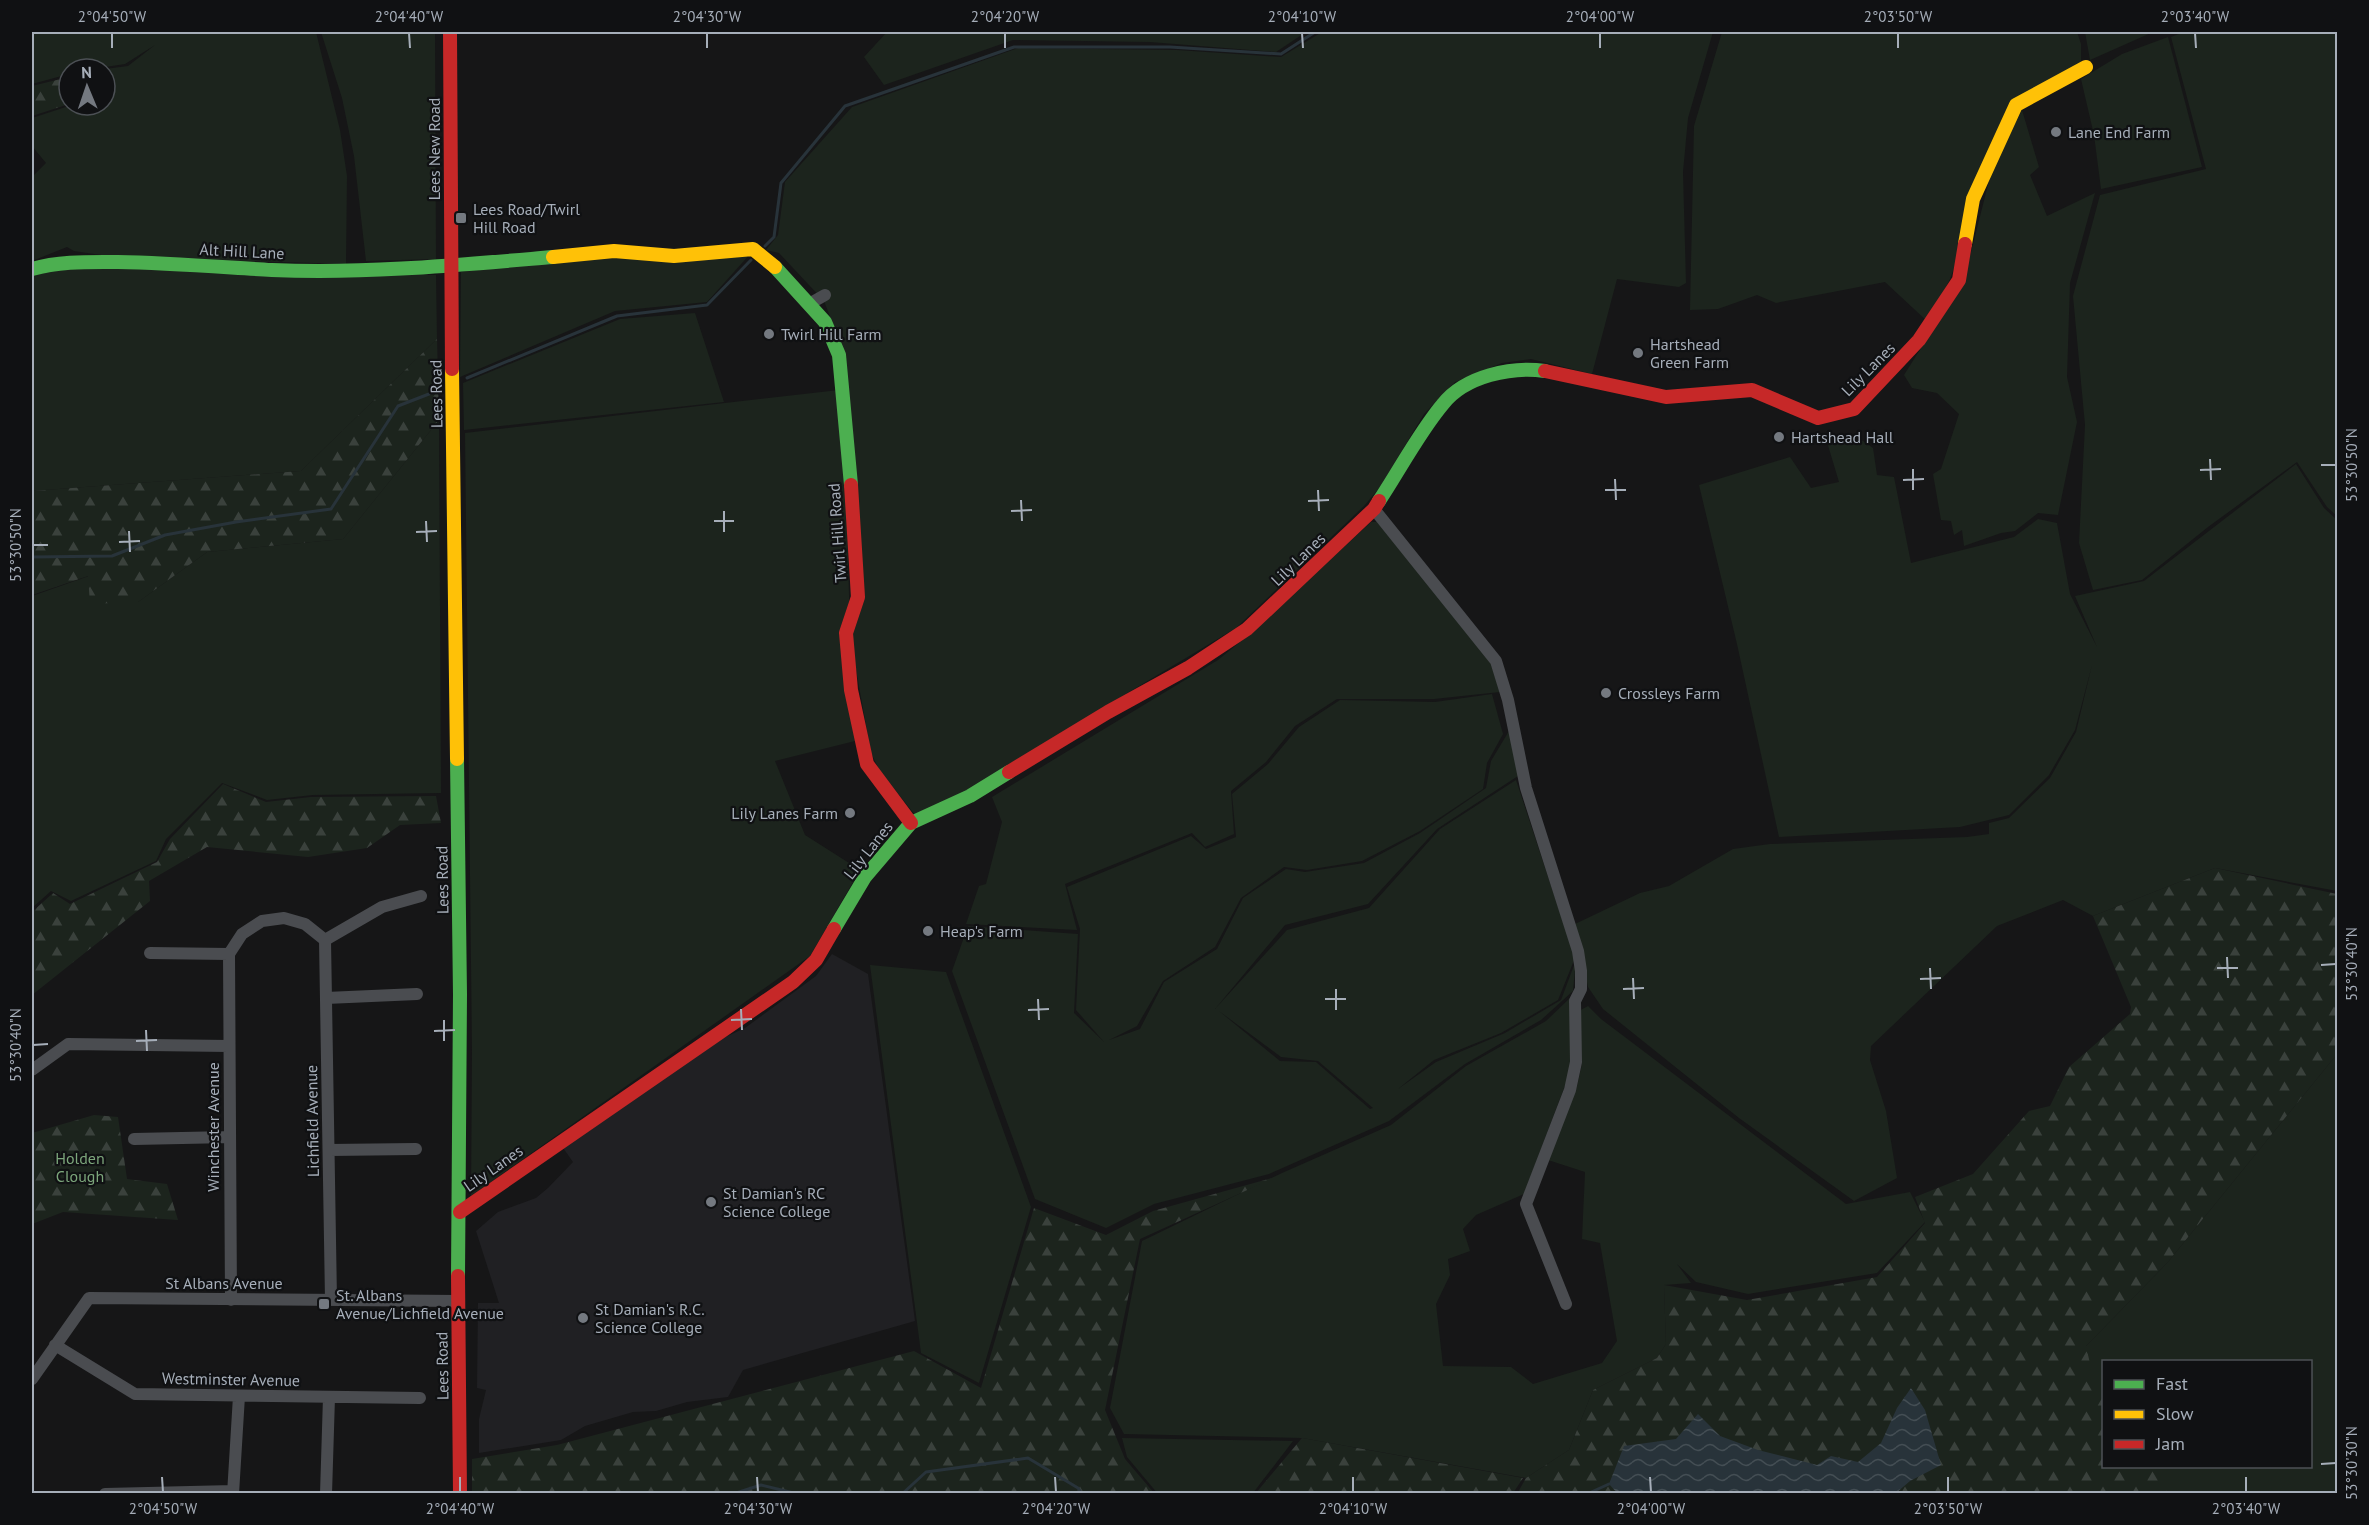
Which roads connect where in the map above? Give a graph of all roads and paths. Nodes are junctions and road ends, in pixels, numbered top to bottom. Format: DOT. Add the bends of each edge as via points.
graph roads {
  1 [pos="450,32"];
  2 [pos="2086,67"];
  3 [pos="451,266"];
  4 [pos="32,269"];
  5 [pos="825,295"];
  6 [pos="809,304"];
  7 [pos="1374,509"];
  8 [pos="911,823"];
  9 [pos="421,896"];
  10 [pos="325,940"];
  11 [pos="150,953"];
  12 [pos="228,954"];
  13 [pos="417,994"];
  14 [pos="326,998"];
  15 [pos="229,1046"];
  16 [pos="32,1070"];
  17 [pos="230,1137"];
  18 [pos="134,1138"];
  19 [pos="416,1149"];
  20 [pos="329,1150"];
  21 [pos="460,1212"];
  22 [pos="231,1300"];
  23 [pos="332,1300"];
  24 [pos="458,1301"];
  25 [pos="1566,1304"];
  26 [pos="55,1345"];
  27 [pos="32,1379"];
  28 [pos="239,1396"];
  29 [pos="329,1397"];
  30 [pos="420,1398"];
  31 [pos="233,1492"];
  32 [pos="129,1493"];
  33 [pos="105,1494"];
  34 [pos="326,1494"];
  35 [pos="460,1494"];
  1 -- 3 [label="street, Lees New Road"];
  2 -- 7 [label="street, Lily Lanes" via="2016,105 1973,199 1959,280 1918,340 1854,409 1818,418 1752,390 1666,397 1543,370 1505,371 1469,384 1444,402"];
  3 -- 4 [label="street, Alt Hill Lane" via="296,271 71,262"];
  3 -- 6 [label="street, Twirl Hill Road" via="614,251 674,256 753,249"];
  3 -- 21 [label="street, Lees Road"];
  5 -- 6 [label="street"];
  6 -- 8 [label="street, Twirl Hill Road" via="825,322 839,355 858,597 846,633 851,690 867,765"];
  7 -- 8 [label="street, Lily Lanes" via="1239,635 970,796"];
  7 -- 25 [label="street" via="1496,661 1526,788 1578,951 1581,989 1575,1001 1576,1062 1570,1090 1526,1204"];
  8 -- 21 [label="street, Lily Lanes" via="865,877 816,960 793,982"];
  9 -- 10 [label="street" via="382,908"];
  10 -- 12 [label="street" via="304,924 284,918 262,921 242,934"];
  10 -- 14 [label="street, Lichfield Avenue"];
  11 -- 12 [label="street"];
  12 -- 15 [label="street, Winchester Avenue"];
  13 -- 14 [label="street"];
  14 -- 20 [label="street, Lichfield Avenue"];
  15 -- 16 [label="street" via="69,1044"];
  15 -- 17 [label="street, Winchester Avenue"];
  17 -- 18 [label="street"];
  17 -- 22 [label="street, Winchester Avenue"];
  19 -- 20 [label="street"];
  20 -- 23 [label="street, Lichfield Avenue"];
  21 -- 24 [label="street, Lees Road"];
  22 -- 23 [label="street, St Albans Avenue"];
  22 -- 26 [label="street, St Albans Avenue" via="89,1298"];
  23 -- 24 [label="street, St Albans Avenue"];
  24 -- 35 [label="street, Lees Road"];
  26 -- 27 [label="street, St Albans Avenue"];
  26 -- 28 [label="street, Westminster Avenue" via="135,1394"];
  28 -- 29 [label="street, Westminster Avenue"];
  28 -- 31 [label="street"];
  29 -- 30 [label="street, Westminster Avenue"];
  29 -- 34 [label="street"];
  31 -- 32 [label="street"];
  32 -- 33 [label="street"];
}
